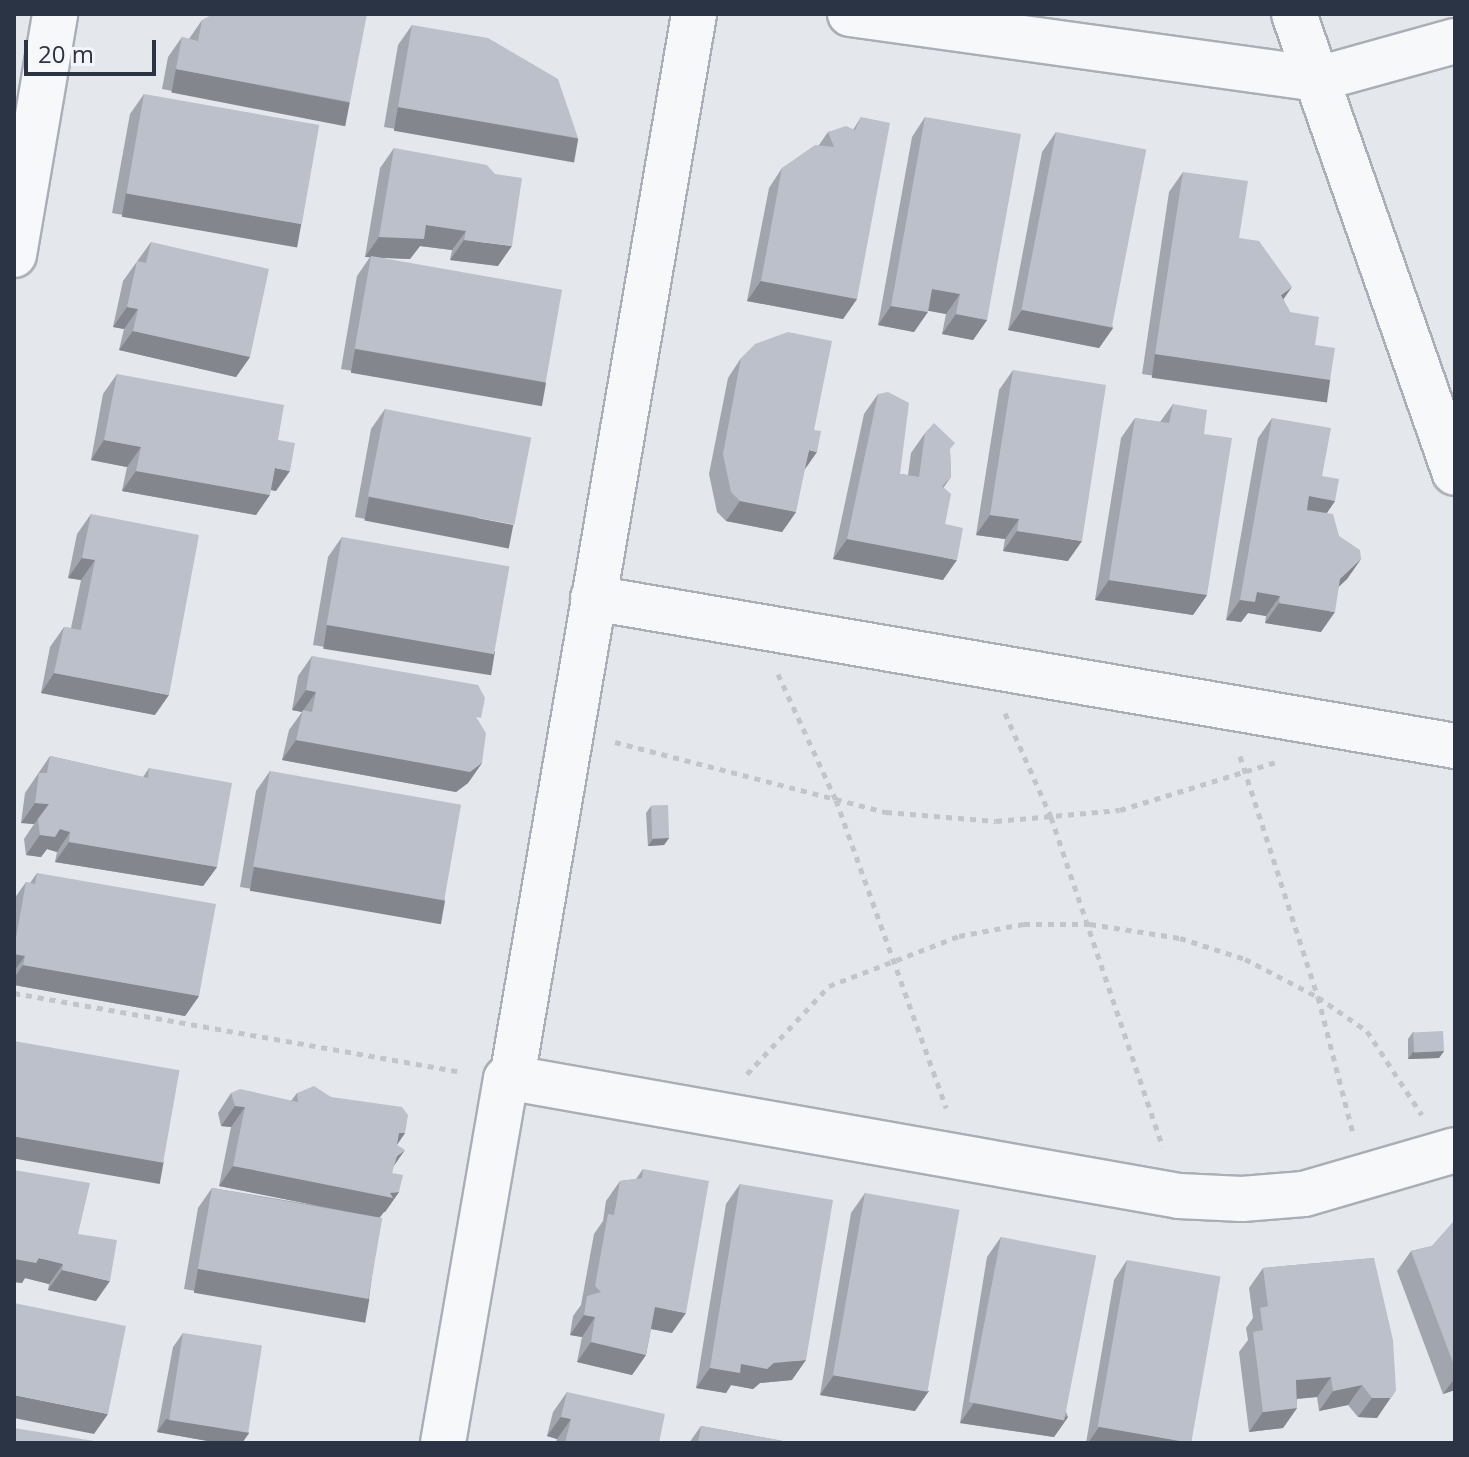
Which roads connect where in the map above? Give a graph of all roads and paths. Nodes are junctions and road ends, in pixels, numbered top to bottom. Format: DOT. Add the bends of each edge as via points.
graph roads {
  1 [pos="55,14"];
  2 [pos="694,14"];
  3 [pos="850,14"];
  4 [pos="1294,14"];
  5 [pos="1455,41"];
  6 [pos="1318,79"];
  7 [pos="14,255"];
  8 [pos="1455,473"];
  9 [pos="593,598"];
  10 [pos="756,626"];
  11 [pos="983,665"];
  12 [pos="1215,705"];
  13 [pos="567,728"];
  14 [pos="1455,746"];
  15 [pos="1291,757"];
  16 [pos="1247,770"];
  17 [pos="836,800"];
  18 [pos="1051,817"];
  19 [pos="1090,924"];
  20 [pos="897,957"];
  21 [pos="14,993"];
  22 [pos="1318,997"];
  23 [pos="509,1079"];
  24 [pos="709,1114"];
  25 [pos="1451,1151"];
  26 [pos="963,1159"];
  27 [pos="1366,1180"];
  28 [pos="1179,1196"];
  29 [pos="443,1443"];
  1 -- 7 [label="street"];
  2 -- 9 [label="street"];
  3 -- 6 [label="street"];
  4 -- 6 [label="street"];
  5 -- 6 [label="street"];
  6 -- 8 [label="street"];
  9 -- 10 [label="street"];
  9 -- 13 [label="street"];
  10 -- 11 [label="street"];
  10 -- 17 [label="path"];
  11 -- 12 [label="street"];
  11 -- 18 [label="path"];
  12 -- 14 [label="street"];
  12 -- 16 [label="path"];
  13 -- 17 [label="path"];
  13 -- 23 [label="street"];
  15 -- 16 [label="path"];
  16 -- 18 [label="path" via="1120,810"];
  16 -- 22 [label="path"];
  17 -- 18 [label="path" via="886,812 996,821"];
  17 -- 20 [label="path"];
  18 -- 19 [label="path"];
  19 -- 20 [label="path" via="1024,924 972,933"];
  19 -- 22 [label="path" via="1180,938 1245,959"];
  19 -- 28 [label="path"];
  20 -- 24 [label="path" via="829,986"];
  20 -- 26 [label="path"];
  21 -- 23 [label="path"];
  22 -- 25 [label="path" via="1367,1031"];
  22 -- 27 [label="path"];
  23 -- 24 [label="street"];
  23 -- 29 [label="street"];
  24 -- 26 [label="street"];
  25 -- 27 [label="street"];
  26 -- 28 [label="street"];
  27 -- 28 [label="street" via="1304,1194 1242,1199"];
}
